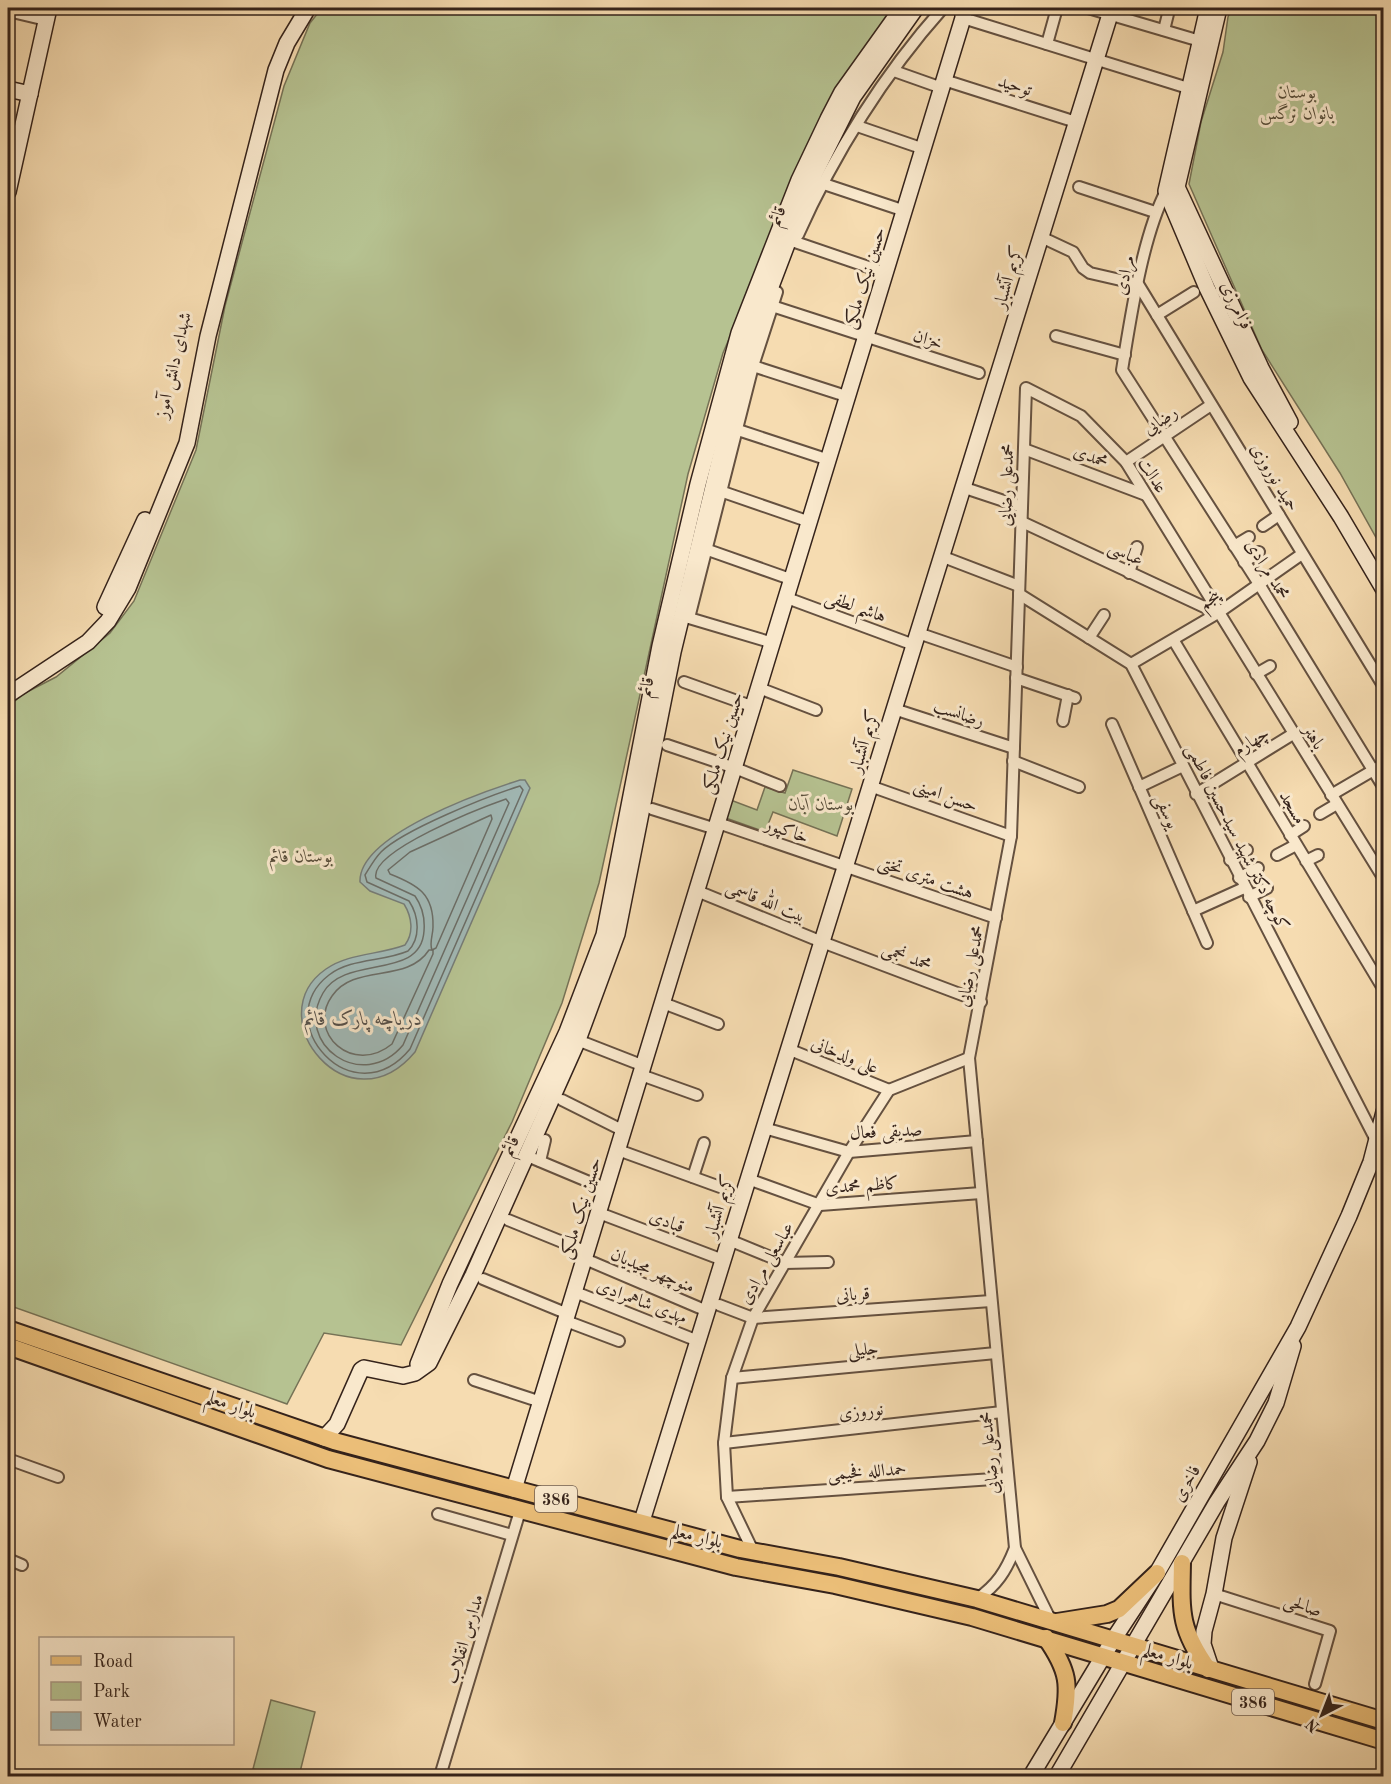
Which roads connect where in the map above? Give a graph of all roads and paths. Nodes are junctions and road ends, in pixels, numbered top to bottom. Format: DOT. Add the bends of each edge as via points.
graph roads {
  1 [pos="298,8"];
  2 [pos="309,8"];
  3 [pos="902,8"];
  4 [pos="916,8"];
  5 [pos="943,8"];
  6 [pos="1057,8"];
  7 [pos="1088,8"];
  8 [pos="1208,8"];
  9 [pos="1219,8"];
  10 [pos="8,10"];
  11 [pos="1111,11"];
  12 [pos="963,13"];
  13 [pos="48,14"];
  14 [pos="1168,14"];
  15 [pos="1164,30"];
  16 [pos="1200,40"];
  17 [pos="1047,44"];
  18 [pos="1096,59"];
  19 [pos="894,71"];
  20 [pos="943,84"];
  21 [pos="1188,88"];
  22 [pos="8,89"];
  23 [pos="30,94"];
  24 [pos="1076,122"];
  25 [pos="857,126"];
  26 [pos="924,148"];
  27 [pos="11,163"];
  28 [pos="821,183"];
  29 [pos="1079,187"];
  30 [pos="1166,190"];
  31 [pos="8,192"];
  32 [pos="905,211"];
  33 [pos="1155,212"];
  34 [pos="1041,237"];
  35 [pos="795,242"];
  36 [pos="886,273"];
  37 [pos="1138,284"];
  38 [pos="1194,292"];
  39 [pos="772,306"];
  40 [pos="1157,315"];
  41 [pos="1056,336"];
  42 [pos="867,337"];
  43 [pos="1125,355"];
  44 [pos="753,366"];
  45 [pos="1122,370"];
  46 [pos="979,373"];
  47 [pos="1026,388"];
  48 [pos="849,396"];
  49 [pos="1211,405"];
  50 [pos="738,430"];
  51 [pos="1165,436"];
  52 [pos="1024,449"];
  53 [pos="829,460"];
  54 [pos="1126,462"];
  55 [pos="968,489"];
  56 [pos="723,492"];
  57 [pos="1146,495"];
  58 [pos="1022,507"];
  59 [pos="1279,515"];
  60 [pos="810,522"];
  61 [pos="1022,522"];
  62 [pos="1263,526"];
  63 [pos="1249,537"];
  64 [pos="1234,546"];
  65 [pos="1137,547"];
  66 [pos="708,550"];
  67 [pos="1259,552"];
  68 [pos="1302,554"];
  69 [pos="946,558"];
  70 [pos="1244,562"];
  71 [pos="1383,572"];
  72 [pos="1129,573"];
  73 [pos="793,580"];
  74 [pos="1259,584"];
  75 [pos="1019,590"];
  76 [pos="1383,590"];
  77 [pos="787,598"];
  78 [pos="1218,614"];
  79 [pos="1104,615"];
  80 [pos="1089,638"];
  81 [pos="916,639"];
  82 [pos="1174,641"];
  83 [pos="773,643"];
  84 [pos="1131,664"];
  85 [pos="1270,666"];
  86 [pos="1016,673"];
  87 [pos="1256,674"];
  88 [pos="8,682"];
  89 [pos="684,682"];
  90 [pos="1383,687"];
  91 [pos="759,688"];
  92 [pos="8,694"];
  93 [pos="754,707"];
  94 [pos="894,709"];
  95 [pos="816,710"];
  96 [pos="1063,721"];
  97 [pos="1112,724"];
  98 [pos="1293,734"];
  99 [pos="667,745"];
  100 [pos="1014,748"];
  101 [pos="1013,761"];
  102 [pos="1247,763"];
  103 [pos="1383,764"];
  104 [pos="1183,766"];
  105 [pos="735,768"];
  106 [pos="1373,770"];
  107 [pos="780,786"];
  108 [pos="870,786"];
  109 [pos="1079,787"];
  110 [pos="1139,788"];
  111 [pos="1383,788"];
  112 [pos="1196,794"];
  113 [pos="1334,799"];
  114 [pos="652,809"];
  115 [pos="1320,814"];
  116 [pos="717,826"];
  117 [pos="1304,826"];
  118 [pos="1011,836"];
  119 [pos="1293,840"];
  120 [pos="1247,850"];
  121 [pos="1277,855"];
  122 [pos="1318,855"];
  123 [pos="1230,860"];
  124 [pos="1306,861"];
  125 [pos="845,867"];
  126 [pos="1258,868"];
  127 [pos="1383,879"];
  128 [pos="1244,888"];
  129 [pos="1267,888"];
  130 [pos="698,891"];
  131 [pos="1193,911"];
  132 [pos="996,918"];
  133 [pos="822,942"];
  134 [pos="1207,943"];
  135 [pos="1383,990"];
  136 [pos="981,1002"];
  137 [pos="663,1003"];
  138 [pos="718,1024"];
  139 [pos="585,1043"];
  140 [pos="788,1050"];
  141 [pos="969,1058"];
  142 [pos="642,1070"];
  143 [pos="889,1090"];
  144 [pos="698,1095"];
  145 [pos="562,1100"];
  146 [pos="1383,1112"];
  147 [pos="764,1128"];
  148 [pos="624,1131"];
  149 [pos="545,1140"];
  150 [pos="976,1141"];
  151 [pos="1377,1142"];
  152 [pos="704,1143"];
  153 [pos="618,1150"];
  154 [pos="849,1152"];
  155 [pos="693,1177"];
  156 [pos="748,1179"];
  157 [pos="720,1187"];
  158 [pos="606,1189"];
  159 [pos="981,1193"];
  160 [pos="820,1205"];
  161 [pos="599,1213"];
  162 [pos="508,1220"];
  163 [pos="729,1240"];
  164 [pos="586,1255"];
  165 [pos="723,1260"];
  166 [pos="828,1262"];
  167 [pos="785,1263"];
  168 [pos="483,1279"];
  169 [pos="574,1292"];
  170 [pos="992,1301"];
  171 [pos="713,1308"];
  172 [pos="567,1318"];
  173 [pos="753,1318"];
  174 [pos="1298,1327"];
  175 [pos="8,1329"];
  176 [pos="619,1341"];
  177 [pos="698,1341"];
  178 [pos="8,1346"];
  179 [pos="996,1353"];
  180 [pos="415,1373"];
  181 [pos="732,1378"];
  182 [pos="474,1380"];
  183 [pos="541,1402"];
  184 [pos="1002,1412"];
  185 [pos="324,1438"];
  186 [pos="1257,1441"];
  187 [pos="724,1443"];
  188 [pos="8,1459"];
  189 [pos="58,1477"];
  190 [pos="1008,1478"];
  191 [pos="514,1489"];
  192 [pos="727,1497"];
  193 [pos="520,1511"];
  194 [pos="438,1514"];
  195 [pos="642,1521"];
  196 [pos="512,1535"];
  197 [pos="1015,1548"];
  198 [pos="753,1551"];
  199 [pos="8,1559"];
  200 [pos="1182,1563"];
  201 [pos="22,1565"];
  202 [pos="1157,1573"];
  203 [pos="1214,1594"];
  204 [pos="977,1599"];
  205 [pos="1054,1622"];
  206 [pos="1046,1638"];
  207 [pos="1113,1640"];
  208 [pos="1133,1646"];
  209 [pos="1103,1656"];
  210 [pos="1123,1662"];
  211 [pos="1211,1669"];
  212 [pos="1315,1684"];
  213 [pos="1383,1721"];
  214 [pos="1063,1723"];
  215 [pos="1383,1741"];
  216 [pos="440,1776"];
  217 [pos="1031,1776"];
  218 [pos="1058,1776"];
  1 -- 88 [label="main road, شهدای دانش آموز" via="267,67 176,445 118,583 99,617 81,635"];
  2 -- 92 [label="main road" via="286,43 276,70 208,336 187,443 128,588 108,621 88,642"];
  3 -- 180 [label="main road, قائم" via="828,118 799,180 739,333 660,646 604,934 567,1032 450,1284"];
  4 -- 180 [label="main road, قائم" via="853,97 811,181 745,355 672,652 617,934 578,1040 473,1275 429,1363"];
  5 -- 19 [label="street"];
  6 -- 17 [label="street"];
  7 -- 11 [label="street"];
  8 -- 16 [label="main road"];
  9 -- 71 [label="main road, فرامرزی" via="1177,187 1261,368"];
  10 -- 13 [label="street"];
  11 -- 15 [label="street"];
  11 -- 18 [label="main road, کریم آتشبار"];
  12 -- 17 [label="street"];
  12 -- 20 [label="main road, حسین نیک ملکی"];
  13 -- 23 [label="main road"];
  14 -- 15 [label="street"];
  15 -- 16 [label="street"];
  16 -- 21 [label="main road"];
  17 -- 18 [label="street"];
  18 -- 21 [label="street"];
  18 -- 24 [label="main road, کریم آتشبار"];
  19 -- 20 [label="street, توحید"];
  19 -- 25 [label="street"];
  20 -- 24 [label="street, توحید"];
  20 -- 26 [label="main road, حسین نیک ملکی"];
  21 -- 30 [label="main road"];
  22 -- 23 [label="main road"];
  23 -- 27 [label="main road"];
  24 -- 34 [label="main road, کریم آتشبار"];
  25 -- 26 [label="street"];
  25 -- 28 [label="street"];
  26 -- 32 [label="main road, حسین نیک ملکی"];
  27 -- 31 [label="main road"];
  28 -- 32 [label="street"];
  28 -- 35 [label="street"];
  29 -- 33 [label="street"];
  30 -- 33 [label="street, مرادی"];
  30 -- 76 [label="main road, فرامرزی" via="1207,288 1251,378"];
  32 -- 36 [label="main road, حسین نیک ملکی"];
  33 -- 37 [label="street, مرادی"];
  34 -- 37 [label="street" via="1073,252 1090,273"];
  34 -- 81 [label="main road, کریم آتشبار"];
  35 -- 36 [label="street"];
  35 -- 39 [label="street"];
  36 -- 42 [label="main road, حسین نیک ملکی"];
  37 -- 40 [label="street, حمید نوروزی"];
  37 -- 43 [label="street, مرادی"];
  38 -- 40 [label="street"];
  39 -- 42 [label="street, خزان"];
  39 -- 44 [label="street"];
  40 -- 49 [label="street, حمید نوروزی"];
  41 -- 43 [label="street"];
  42 -- 46 [label="street, خزان"];
  42 -- 48 [label="main road, حسین نیک ملکی"];
  43 -- 45 [label="street, مرادی"];
  44 -- 48 [label="street"];
  44 -- 50 [label="street"];
  45 -- 51 [label="street, محمد مرادی"];
  47 -- 52 [label="street, محمدعلی رضایی"];
  47 -- 54 [label="street, عدالت" via="1081,416"];
  48 -- 53 [label="main road, حسین نیک ملکی"];
  49 -- 51 [label="street, رضایی"];
  49 -- 59 [label="street, حمید نوروزی"];
  50 -- 53 [label="street"];
  50 -- 56 [label="street"];
  51 -- 54 [label="street, رضایی"];
  51 -- 64 [label="street, محمد مرادی"];
  52 -- 57 [label="street, محمدی"];
  52 -- 58 [label="street, محمدعلی رضایی"];
  53 -- 60 [label="main road, حسین نیک ملکی"];
  54 -- 57 [label="street, عدالت"];
  55 -- 58 [label="street"];
  56 -- 60 [label="street"];
  56 -- 66 [label="street"];
  57 -- 78 [label="street, عدالت"];
  58 -- 61 [label="street, محمدعلی رضایی"];
  59 -- 62 [label="street"];
  59 -- 68 [label="street, حمید نوروزی"];
  60 -- 73 [label="main road, حسین نیک ملکی"];
  61 -- 72 [label="street, عباسی"];
  61 -- 75 [label="street, محمدعلی رضایی"];
  63 -- 64 [label="street"];
  64 -- 70 [label="street, محمد مرادی"];
  65 -- 72 [label="street"];
  66 -- 73 [label="street"];
  66 -- 83 [label="street" via="689,618"];
  67 -- 70 [label="street"];
  68 -- 74 [label="street, پنجم"];
  68 -- 90 [label="street, حمید نوروزی"];
  69 -- 75 [label="street"];
  70 -- 74 [label="street, محمد مرادی"];
  72 -- 78 [label="street, عباسی"];
  73 -- 77 [label="main road, حسین نیک ملکی"];
  74 -- 78 [label="street, پنجم"];
  74 -- 106 [label="street, محمد مرادی"];
  75 -- 80 [label="street"];
  75 -- 86 [label="street, محمدعلی رضایی"];
  77 -- 81 [label="street, هاشم لطفی"];
  77 -- 83 [label="main road, حسین نیک ملکی"];
  78 -- 82 [label="street, پنجم"];
  78 -- 87 [label="street, باهنر"];
  79 -- 80 [label="street"];
  80 -- 84 [label="street"];
  81 -- 86 [label="street, هاشم لطفی"];
  81 -- 94 [label="main road, کریم آتشبار"];
  82 -- 84 [label="street, پنجم"];
  82 -- 102 [label="street, مسجد"];
  83 -- 91 [label="main road, حسین نیک ملکی"];
  84 -- 104 [label="street, کوچه دکتر شهید سیدحسین فاطمی"];
  85 -- 87 [label="street"];
  86 -- 96 [label="street, هاشم لطفی" via="1071,696"];
  86 -- 100 [label="street, محمدعلی رضایی"];
  87 -- 98 [label="street, باهنر"];
  89 -- 93 [label="street"];
  91 -- 93 [label="main road, حسین نیک ملکی"];
  91 -- 95 [label="street"];
  93 -- 105 [label="main road, حسین نیک ملکی"];
  94 -- 100 [label="street, رضانسب"];
  94 -- 108 [label="main road, کریم آتشبار"];
  97 -- 110 [label="street, یوسفی"];
  98 -- 102 [label="street, چهارم"];
  98 -- 113 [label="street, باهنر"];
  99 -- 105 [label="street"];
  100 -- 101 [label="street, محمدعلی رضایی"];
  101 -- 109 [label="street"];
  101 -- 118 [label="street, محمدعلی رضایی"];
  102 -- 112 [label="street, چهارم"];
  102 -- 119 [label="street, مسجد"];
  103 -- 106 [label="street"];
  104 -- 110 [label="street"];
  104 -- 112 [label="street, کوچه دکتر شهید سیدحسین فاطمی"];
  105 -- 107 [label="street"];
  105 -- 116 [label="main road, حسین نیک ملکی"];
  106 -- 111 [label="street, محمد مرادی"];
  106 -- 113 [label="street"];
  108 -- 118 [label="street, حسن امینی"];
  108 -- 125 [label="main road, کریم آتشبار"];
  110 -- 131 [label="street, یوسفی"];
  112 -- 123 [label="street, کوچه دکتر شهید سیدحسین فاطمی"];
  113 -- 115 [label="street"];
  113 -- 127 [label="street, باهنر"];
  114 -- 116 [label="street, خاکپور"];
  116 -- 125 [label="street, خاکپور"];
  116 -- 130 [label="main road, حسین نیک ملکی"];
  117 -- 119 [label="street"];
  118 -- 132 [label="street, محمدعلی رضایی"];
  119 -- 121 [label="street"];
  119 -- 124 [label="street, مسجد"];
  120 -- 123 [label="street"];
  122 -- 124 [label="street"];
  123 -- 128 [label="street, کوچه دکتر شهید سیدحسین فاطمی"];
  124 -- 135 [label="street, مسجد"];
  125 -- 132 [label="street, هشت متری تختی"];
  125 -- 133 [label="main road, کریم آتشبار"];
  126 -- 128 [label="street"];
  128 -- 129 [label="street"];
  128 -- 131 [label="street"];
  128 -- 151 [label="street, کوچه دکتر شهید سیدحسین فاطمی"];
  130 -- 133 [label="street, بیت الله قاسمی"];
  130 -- 137 [label="main road, حسین نیک ملکی"];
  131 -- 134 [label="street, یوسفی"];
  132 -- 136 [label="street, محمدعلی رضایی"];
  133 -- 136 [label="street, محمد نجمی"];
  133 -- 140 [label="main road, کریم آتشبار"];
  136 -- 141 [label="street, محمدعلی رضایی"];
  137 -- 138 [label="street"];
  137 -- 142 [label="main road, حسین نیک ملکی"];
  139 -- 142 [label="street"];
  140 -- 143 [label="street, علی ولدخانی"];
  140 -- 147 [label="main road, کریم آتشبار"];
  141 -- 143 [label="street"];
  141 -- 150 [label="street, محمدعلی رضایی"];
  142 -- 144 [label="street"];
  142 -- 148 [label="main road, حسین نیک ملکی"];
  143 -- 154 [label="street, عباسعلی مرادی"];
  145 -- 148 [label="street"];
  146 -- 151 [label="main road, فاخری"];
  147 -- 154 [label="street, صدیقی فعال"];
  147 -- 156 [label="main road, کریم آتشبار"];
  148 -- 153 [label="main road, حسین نیک ملکی"];
  149 -- 158 [label="street" via="536,1159"];
  150 -- 154 [label="street, صدیقی فعال"];
  150 -- 159 [label="street, محمدعلی رضایی"];
  151 -- 174 [label="main road, فاخری" via="1349,1216"];
  152 -- 155 [label="street"];
  153 -- 155 [label="street"];
  153 -- 158 [label="main road, حسین نیک ملکی"];
  154 -- 160 [label="street, عباسعلی مرادی"];
  155 -- 157 [label="street"];
  156 -- 160 [label="street, کاظم محمدی"];
  156 -- 163 [label="main road, کریم آتشبار"];
  158 -- 161 [label="main road, حسین نیک ملکی"];
  159 -- 160 [label="street, کاظم محمدی"];
  159 -- 170 [label="street, محمدعلی رضایی"];
  160 -- 167 [label="street, عباسعلی مرادی"];
  161 -- 164 [label="main road, حسین نیک ملکی"];
  161 -- 165 [label="street, قبادی"];
  162 -- 164 [label="street, منوچهر مجیدیان"];
  163 -- 165 [label="main road, کریم آتشبار"];
  163 -- 167 [label="street"];
  164 -- 169 [label="main road, حسین نیک ملکی"];
  164 -- 171 [label="street, منوچهر مجیدیان"];
  165 -- 171 [label="main road, کریم آتشبار"];
  166 -- 167 [label="street"];
  167 -- 173 [label="street, عباسعلی مرادی"];
  168 -- 172 [label="street"];
  169 -- 172 [label="main road, حسین نیک ملکی"];
  169 -- 177 [label="street, مهدی شاهمرادی"];
  170 -- 173 [label="street, قربانی"];
  170 -- 179 [label="street, محمدعلی رضایی"];
  171 -- 173 [label="street, قربانی"];
  171 -- 177 [label="main road, کریم آتشبار"];
  172 -- 176 [label="street"];
  172 -- 183 [label="main road, حسین نیک ملکی"];
  173 -- 181 [label="street, عباسعلی مرادی"];
  174 -- 186 [label="main road, فاخری" via="1276,1403"];
  174 -- 202 [label="main road, فاخری"];
  175 -- 185 [label="main road, بلوار معلم / 386"];
  177 -- 195 [label="main road, کریم آتشبار"];
  178 -- 193 [label="main road, بلوار معلم / 386" via="328,1459"];
  179 -- 181 [label="street, جلیلی"];
  179 -- 184 [label="street, محمدعلی رضایی"];
  180 -- 185 [label="main road" via="392,1375 361,1370 337,1424"];
  181 -- 187 [label="street, عباسعلی مرادی"];
  182 -- 183 [label="street"];
  183 -- 191 [label="main road, حسین نیک ملکی"];
  184 -- 187 [label="street, نوروزی"];
  184 -- 190 [label="street, محمدعلی رضایی"];
  185 -- 191 [label="main road, بلوار معلم / 386"];
  186 -- 200 [label="main road, فاخری"];
  186 -- 203 [label="main road" via="1224,1538"];
  187 -- 192 [label="street, عباسعلی مرادی"];
  188 -- 189 [label="street"];
  190 -- 192 [label="street, حمدالله فخیمی"];
  190 -- 197 [label="street, محمدعلی رضایی"];
  191 -- 195 [label="main road, بلوار معلم / 386"];
  192 -- 198 [label="street, عباسعلی مرادی"];
  193 -- 196 [label="street, مدارس انقلاب"];
  193 -- 206 [label="main road, بلوار معلم / 386" via="736,1567 835,1585"];
  194 -- 196 [label="street"];
  195 -- 198 [label="main road, بلوار معلم / 386"];
  196 -- 216 [label="street, مدارس انقلاب"];
  197 -- 204 [label="street" via="1005,1574"];
  197 -- 205 [label="street"];
  198 -- 204 [label="main road, بلوار معلم / 386"];
  199 -- 201 [label="street"];
  200 -- 208 [label="main road, فاخری"];
  200 -- 211 [label="main road" via="1182,1620 1190,1641"];
  202 -- 205 [label="main road" via="1119,1609"];
  202 -- 207 [label="main road, فاخری"];
  203 -- 211 [label="main road" via="1203,1644"];
  203 -- 212 [label="street, صالحی" via="1330,1632"];
  204 -- 205 [label="main road, بلوار معلم / 386"];
  205 -- 207 [label="main road, بلوار معلم / 386"];
  206 -- 209 [label="main road, بلوار معلم / 386"];
  206 -- 214 [label="main road" via="1059,1656 1068,1682"];
  207 -- 208 [label="main road, بلوار معلم / 386"];
  207 -- 209 [label="main road, فاخری"];
  208 -- 210 [label="main road, فاخری"];
  208 -- 211 [label="main road, بلوار معلم / 386"];
  209 -- 210 [label="main road, بلوار معلم / 386"];
  209 -- 214 [label="main road, فاخری"];
  210 -- 215 [label="main road, بلوار معلم / 386"];
  210 -- 218 [label="main road, فاخری"];
  211 -- 213 [label="main road, بلوار معلم / 386"];
  214 -- 217 [label="main road, فاخری"];
}
